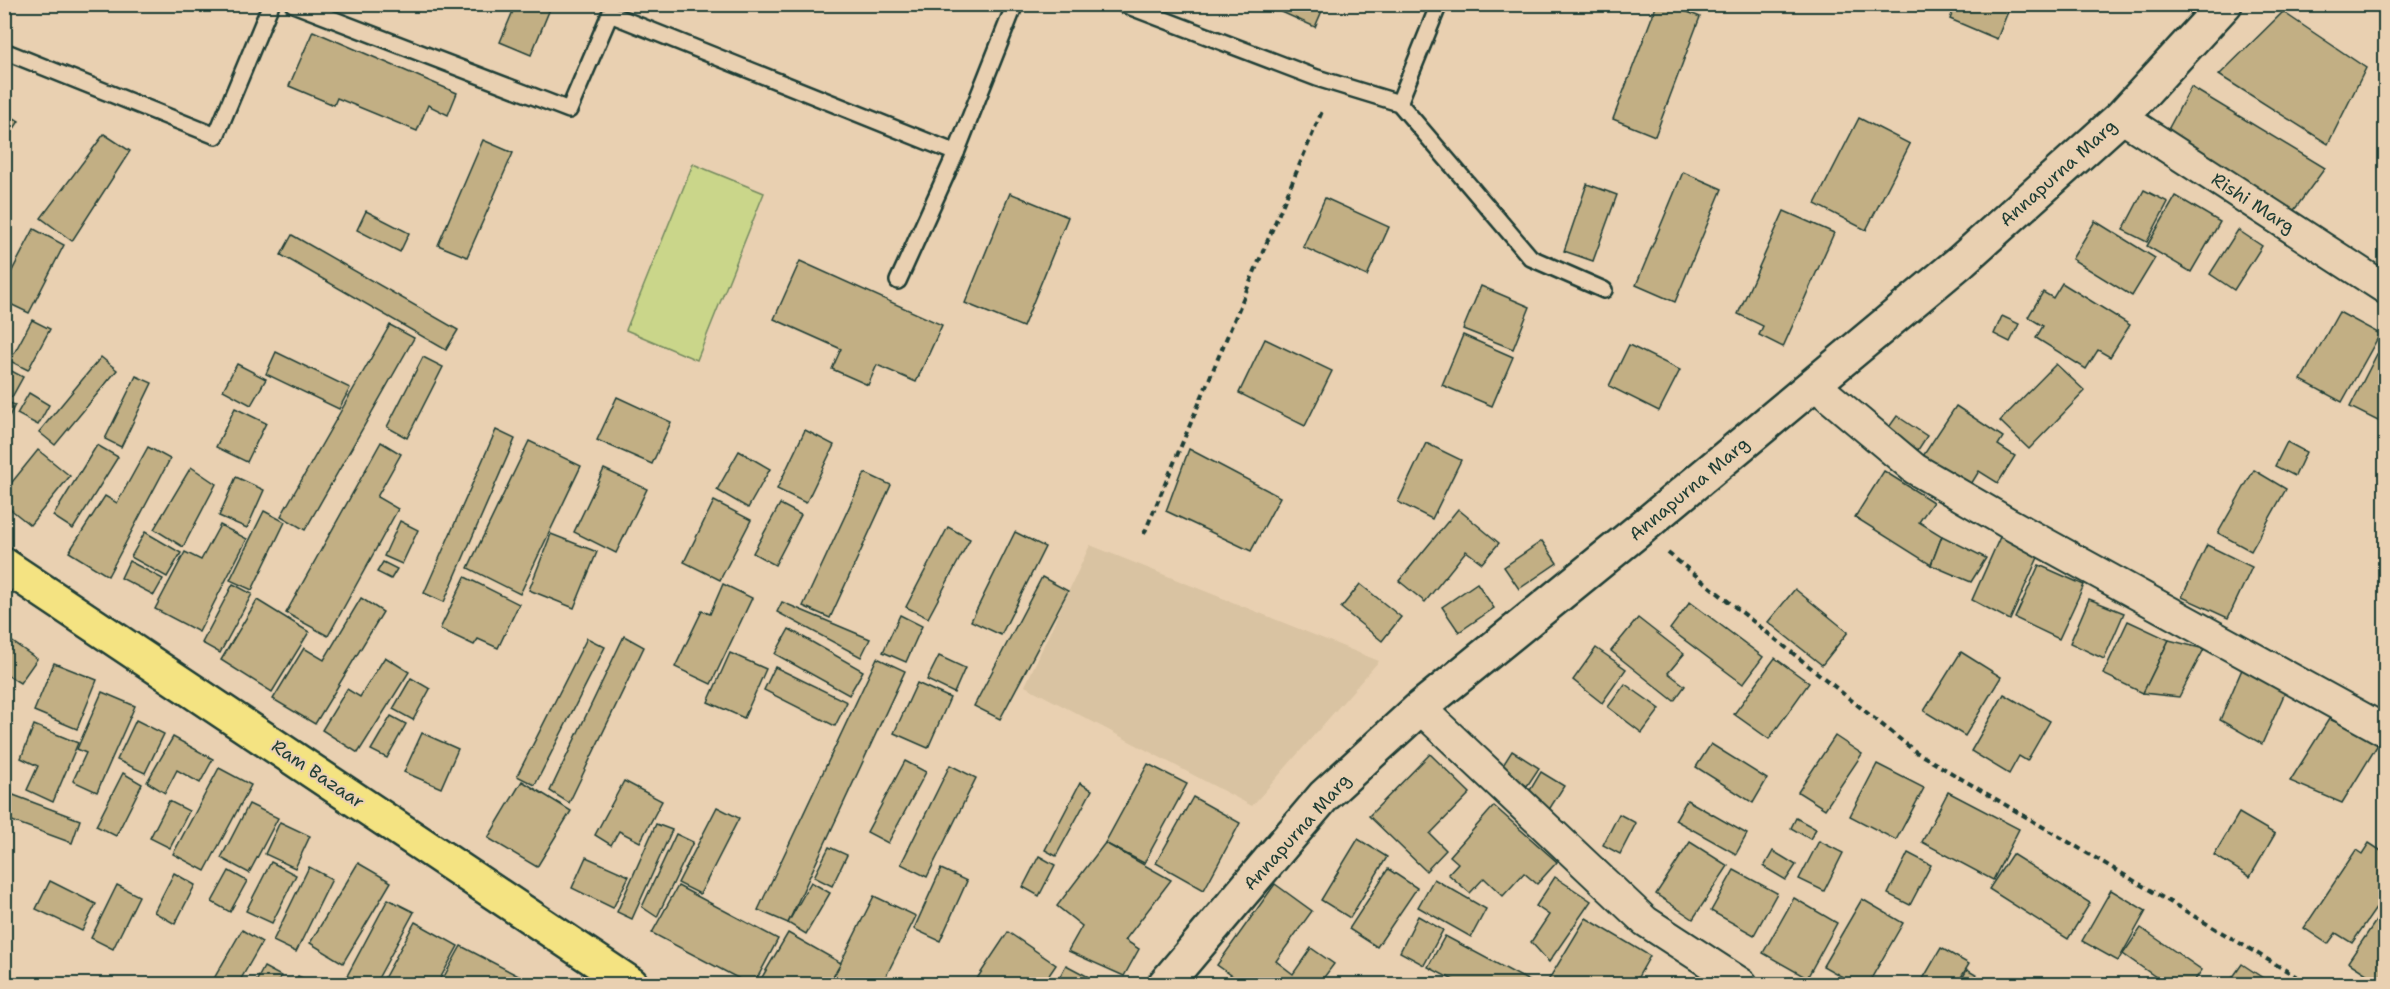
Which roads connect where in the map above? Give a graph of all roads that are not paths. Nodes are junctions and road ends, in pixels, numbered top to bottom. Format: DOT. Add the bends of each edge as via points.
graph roads {
  1 [pos="271,4"];
  2 [pos="293,4"];
  3 [pos="1015,4"];
  4 [pos="1123,4"];
  5 [pos="1439,4"];
  6 [pos="2225,4"];
  7 [pos="4,51"];
  8 [pos="1399,103"];
  9 [pos="2121,117"];
  10 [pos="956,153"];
  11 [pos="898,281"];
  12 [pos="2385,289"];
  13 [pos="1604,290"];
  14 [pos="1814,384"];
  15 [pos="4,565"];
  16 [pos="1420,708"];
  17 [pos="2385,731"];
  18 [pos="632,984"];
  19 [pos="1165,984"];
  20 [pos="1742,984"];
  1 -- 7 [label="lane" via="216,136"];
  2 -- 10 [label="lane" via="569,110 610,14"];
  3 -- 10 [label="lane"];
  4 -- 8 [label="lane" via="1334,84"];
  5 -- 8 [label="lane"];
  6 -- 9 [label="main road, Annapurna Marg"];
  8 -- 13 [label="lane" via="1531,258"];
  9 -- 12 [label="street, Rishi Marg"];
  9 -- 14 [label="main road, Annapurna Marg" via="1960,262"];
  10 -- 11 [label="lane"];
  14 -- 16 [label="main road, Annapurna Marg"];
  14 -- 17 [label="street" via="1915,469"];
  15 -- 18 [label="main road, Ram Bazaar"];
  16 -- 19 [label="main road, Annapurna Marg" via="1324,796"];
  16 -- 20 [label="street" via="1645,921"];
}
